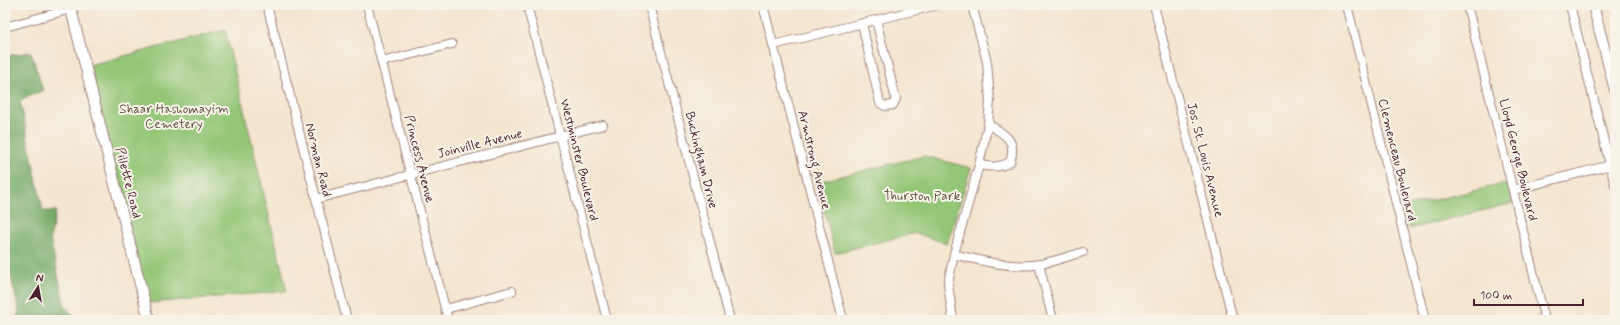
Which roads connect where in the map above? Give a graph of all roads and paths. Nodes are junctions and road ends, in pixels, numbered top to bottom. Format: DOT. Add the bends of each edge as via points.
graph roads {
  1 [pos="267,5"];
  2 [pos="367,5"];
  3 [pos="527,5"];
  4 [pos="649,5"];
  5 [pos="763,5"];
  6 [pos="937,5"];
  7 [pos="972,5"];
  8 [pos="1154,5"];
  9 [pos="1347,5"];
  10 [pos="1467,5"];
  11 [pos="1570,5"];
  12 [pos="1593,5"];
  13 [pos="71,7"];
  14 [pos="876,20"];
  15 [pos="862,24"];
  16 [pos="5,27"];
  17 [pos="452,44"];
  18 [pos="773,45"];
  19 [pos="382,62"];
  20 [pos="1615,90"];
  21 [pos="988,124"];
  22 [pos="603,125"];
  23 [pos="560,136"];
  24 [pos="1612,164"];
  25 [pos="979,165"];
  26 [pos="411,175"];
  27 [pos="1615,185"];
  28 [pos="1513,190"];
  29 [pos="316,199"];
  30 [pos="1083,252"];
  31 [pos="954,254"];
  32 [pos="1039,264"];
  33 [pos="512,291"];
  34 [pos="446,308"];
  35 [pos="149,320"];
  36 [pos="347,320"];
  37 [pos="448,320"];
  38 [pos="607,320"];
  39 [pos="730,320"];
  40 [pos="842,320"];
  41 [pos="953,320"];
  42 [pos="1054,320"];
  43 [pos="1233,320"];
  44 [pos="1425,320"];
  45 [pos="1545,320"];
  1 -- 29 [label="street, Norman Road"];
  2 -- 19 [label="street, Princess Avenue"];
  3 -- 23 [label="street, Westminster Boulevard"];
  4 -- 39 [label="street, Buckingham Drive"];
  5 -- 18 [label="street, Armstrong Avenue"];
  6 -- 14 [label="street"];
  7 -- 21 [label="street" via="987,62 990,101"];
  8 -- 43 [label="street, Jos. St. Louis Avenue"];
  9 -- 44 [label="street, Clemenceau Boulevard"];
  10 -- 28 [label="street, Lloyd George Boulevard"];
  11 -- 24 [label="street"];
  12 -- 20 [label="street"];
  13 -- 16 [label="street"];
  13 -- 35 [label="street, Pillette Road"];
  14 -- 15 [label="street"];
  14 -- 15 [label="street" via="896,99 893,105 886,106 880,103"];
  15 -- 18 [label="street"];
  17 -- 19 [label="street"];
  18 -- 40 [label="street, Armstrong Avenue"];
  19 -- 26 [label="street, Princess Avenue"];
  21 -- 25 [label="street"];
  21 -- 25 [label="street" via="1007,136 1013,154 1010,162 1002,167"];
  22 -- 23 [label="street, Joinville Avenue"];
  23 -- 26 [label="street, Joinville Avenue"];
  23 -- 38 [label="street, Westminster Boulevard"];
  24 -- 27 [label="street"];
  24 -- 28 [label="street"];
  25 -- 31 [label="street"];
  26 -- 29 [label="street, Joinville Avenue"];
  26 -- 34 [label="street, Princess Avenue"];
  28 -- 45 [label="street, Lloyd George Boulevard"];
  29 -- 36 [label="street, Norman Road"];
  30 -- 32 [label="street"];
  31 -- 32 [label="street" via="1012,265"];
  31 -- 41 [label="street" via="948,284"];
  32 -- 42 [label="street"];
  33 -- 34 [label="street"];
  34 -- 37 [label="street, Princess Avenue"];
}
